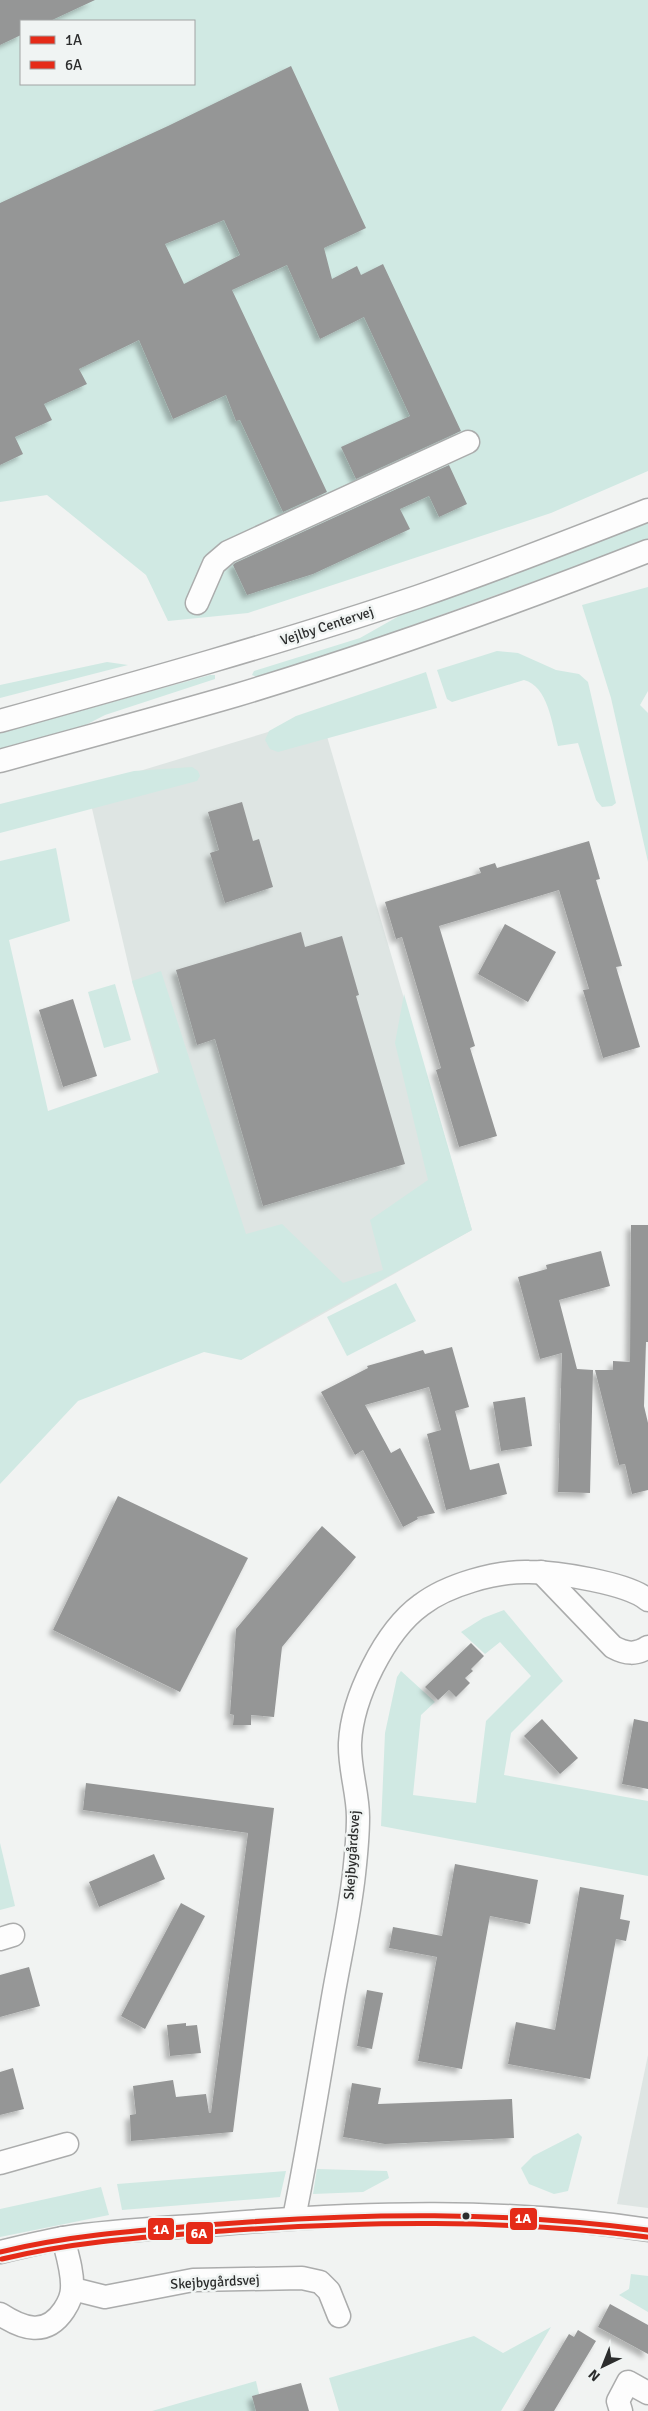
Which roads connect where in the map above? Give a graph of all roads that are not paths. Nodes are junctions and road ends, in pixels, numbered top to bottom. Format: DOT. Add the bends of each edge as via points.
graph roads {
  1 [pos="468,442"];
  2 [pos="648,510"];
  3 [pos="648,551"];
  4 [pos="197,603"];
  5 [pos="0,722"];
  6 [pos="0,761"];
  7 [pos="541,1572"];
  8 [pos="648,1600"];
  9 [pos="648,1648"];
  10 [pos="67,2144"];
  11 [pos="0,2163"];
  12 [pos="294,2218"];
  13 [pos="648,2230"];
  14 [pos="64,2238"];
  15 [pos="0,2252"];
  16 [pos="73,2290"];
  17 [pos="0,2314"];
  18 [pos="339,2316"];
  19 [pos="648,2393"];
  20 [pos="621,2411"];
  1 -- 4 [label="street" via="228,552 214,564"];
  2 -- 5 [label="street, Vejlby Centervej" via="408,600 226,658"];
  3 -- 6 [label="street" via="426,633 237,695"];
  7 -- 8 [label="street, Skejbygårdsvej" via="626,1589"];
  7 -- 9 [label="street" via="613,1647 634,1654"];
  7 -- 12 [label="street, Skejbygårdsvej" via="483,1578 453,1588 420,1605 391,1638 366,1679 350,1742 358,1816 354,1875"];
  10 -- 11 [label="street"];
  12 -- 13 [label="street" via="412,2213 476,2215 589,2221"];
  12 -- 14 [label="street"];
  14 -- 15 [label="street"];
  14 -- 16 [label="street"];
  16 -- 17 [label="street" via="58,2319 48,2326 17,2325"];
  16 -- 18 [label="street, Skejbygårdsvej" via="105,2297 193,2280 302,2278 320,2282 329,2291"];
  19 -- 20 [label="street" via="628,2382 618,2401"];
}
